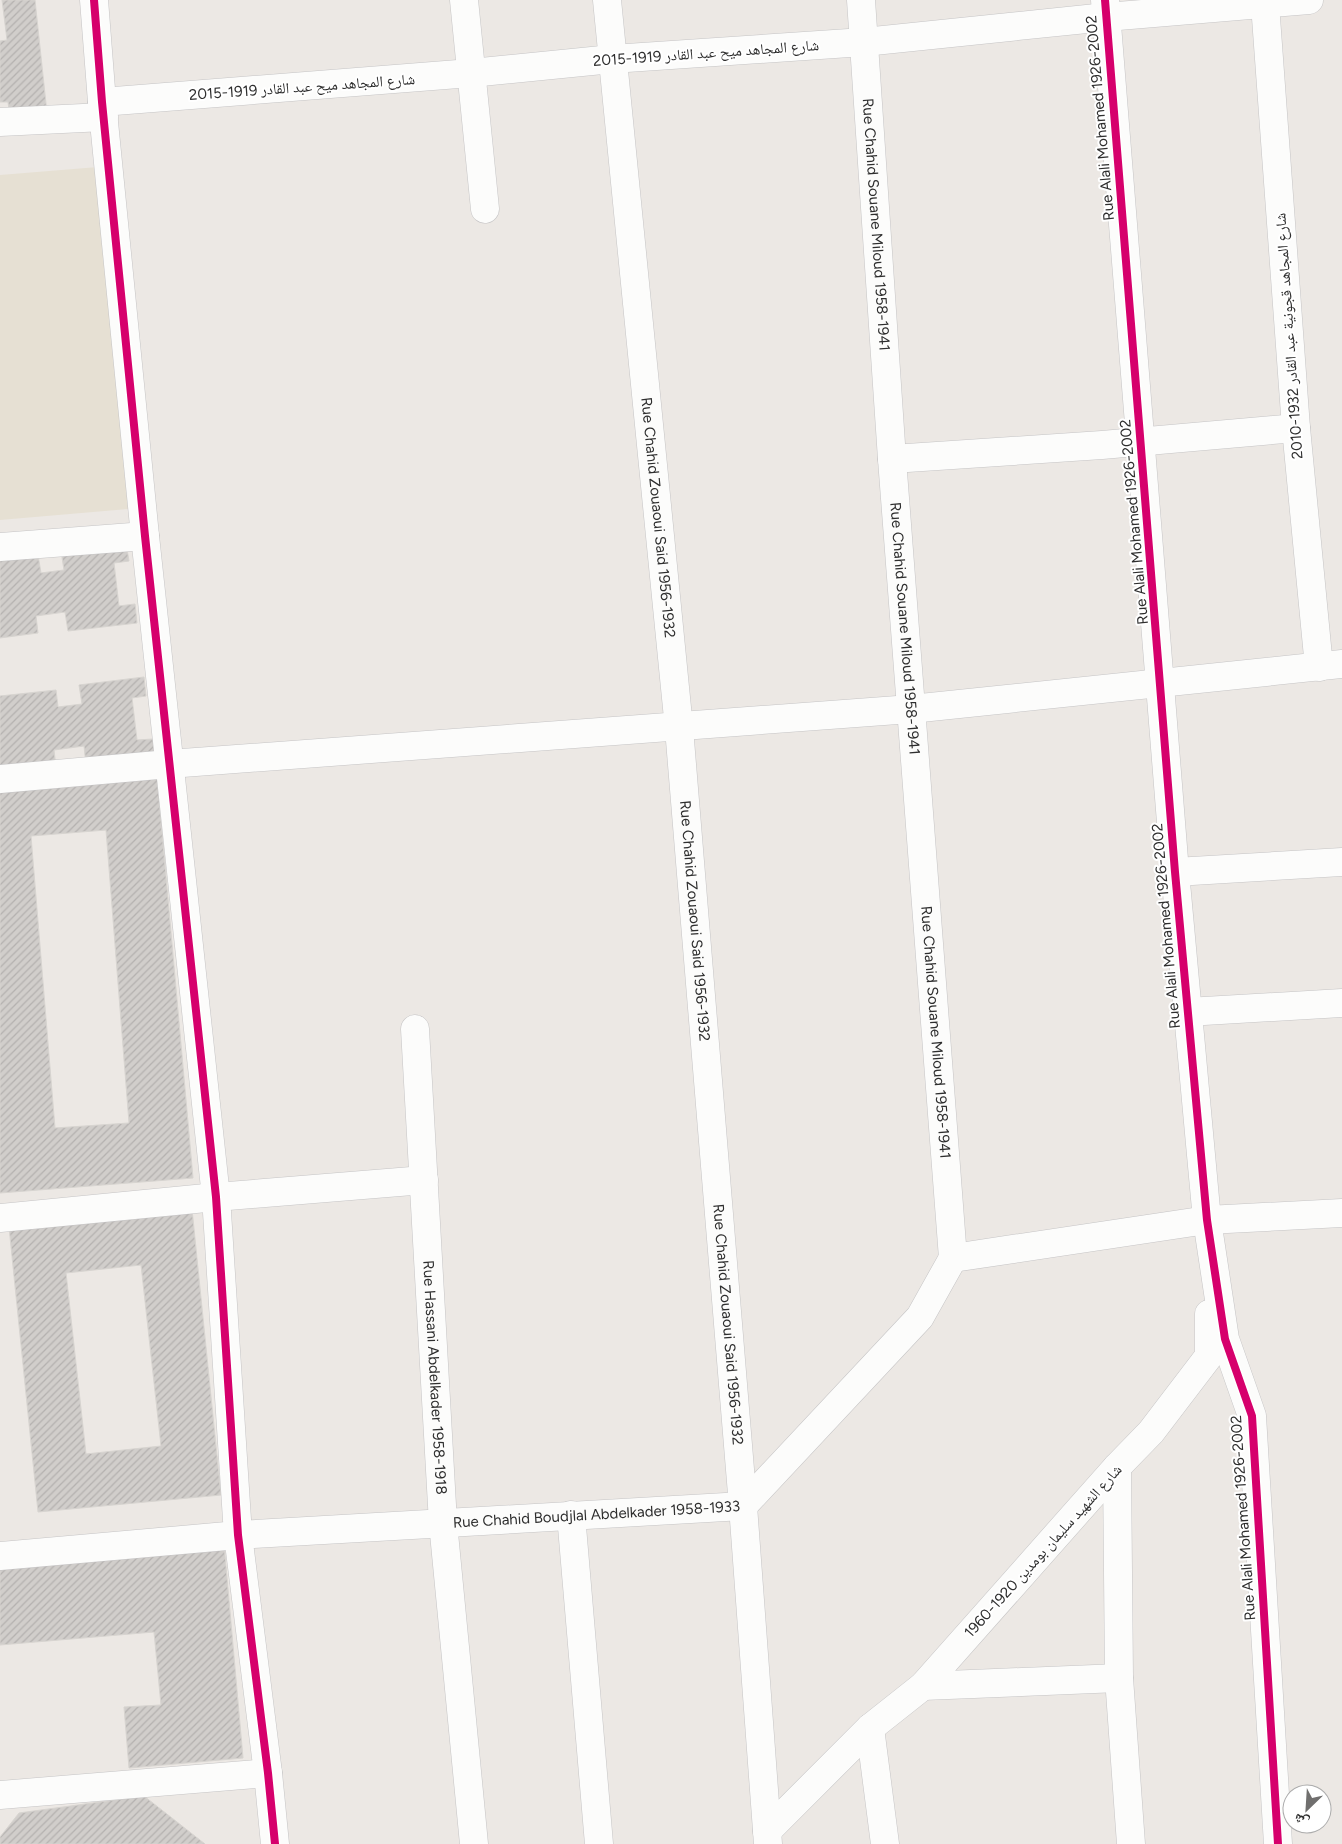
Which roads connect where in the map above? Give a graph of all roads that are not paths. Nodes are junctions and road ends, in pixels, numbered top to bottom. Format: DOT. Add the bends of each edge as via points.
graph roads {
  1 [pos="94,0"];
  2 [pos="464,0"];
  3 [pos="607,0"];
  4 [pos="861,0"];
  5 [pos="1309,0"];
  6 [pos="1219,4"];
  7 [pos="1265,4"];
  8 [pos="1105,8"];
  9 [pos="864,42"];
  10 [pos="612,59"];
  11 [pos="471,73"];
  12 [pos="103,109"];
  13 [pos="0,122"];
  14 [pos="485,209"];
  15 [pos="1296,428"];
  16 [pos="1150,441"];
  17 [pos="892,458"];
  18 [pos="145,536"];
  19 [pos="0,547"];
  20 [pos="1330,666"];
  21 [pos="1160,684"];
  22 [pos="911,709"];
  23 [pos="679,728"];
  24 [pos="169,764"];
  25 [pos="0,779"];
  26 [pos="1342,862"];
  27 [pos="1175,872"];
  28 [pos="1342,1003"];
  29 [pos="1187,1012"];
  30 [pos="416,1029"];
  31 [pos="424,1180"];
  32 [pos="216,1197"];
  33 [pos="1342,1213"];
  34 [pos="0,1218"];
  35 [pos="1207,1220"];
  36 [pos="953,1258"];
  37 [pos="1117,1467"];
  38 [pos="743,1506"];
  39 [pos="571,1515"];
  40 [pos="443,1523"];
  41 [pos="238,1535"];
  42 [pos="1,1550"];
  43 [pos="1119,1678"];
  44 [pos="923,1686"];
  45 [pos="870,1728"];
  46 [pos="268,1773"];
  47 [pos="0,1795"];
  48 [pos="768,1838"];
  49 [pos="275,1844"];
  50 [pos="474,1844"];
  51 [pos="599,1844"];
  52 [pos="886,1844"];
  53 [pos="1131,1844"];
  54 [pos="1278,1844"];
  1 -- 12 [label="street"];
  2 -- 11 [label="street"];
  3 -- 10 [label="street, Rue Chahid Zouaoui Said 1956-1932"];
  4 -- 9 [label="street, Rue Chahid Souane Miloud 1958-1941"];
  5 -- 7 [label="street, شارع المجاهد ميح عبد القادر 1919-2015"];
  6 -- 7 [label="street, شارع المجاهد ميح عبد القادر 1919-2015"];
  6 -- 8 [label="street, شارع المجاهد ميح عبد القادر 1919-2015"];
  7 -- 15 [label="street, شارع المجاهد قجونية عبد القادر 1932-2010"];
  8 -- 9 [label="street, شارع المجاهد ميح عبد القادر 1919-2015"];
  8 -- 16 [label="street, Rue Alali Mohamed 1926-2002"];
  9 -- 10 [label="street, شارع المجاهد ميح عبد القادر 1919-2015"];
  9 -- 17 [label="street, Rue Chahid Souane Miloud 1958-1941"];
  10 -- 11 [label="street, شارع المجاهد ميح عبد القادر 1919-2015"];
  10 -- 23 [label="street, Rue Chahid Zouaoui Said 1956-1932"];
  11 -- 12 [label="street, شارع المجاهد ميح عبد القادر 1919-2015"];
  11 -- 14 [label="street"];
  12 -- 13 [label="street, شارع المجاهد ميح عبد القادر 1919-2015"];
  12 -- 18 [label="street"];
  15 -- 16 [label="street"];
  15 -- 20 [label="street, شارع المجاهد قجونية عبد القادر 1932-2010"];
  16 -- 17 [label="street, Rue Alali Mohamed 1926-2002"];
  16 -- 21 [label="street, Rue Alali Mohamed 1926-2002"];
  17 -- 22 [label="street, Rue Chahid Souane Miloud 1958-1941"];
  18 -- 19 [label="street"];
  18 -- 24 [label="street"];
  20 -- 21 [label="street"];
  21 -- 22 [label="street"];
  21 -- 27 [label="street, Rue Alali Mohamed 1926-2002"];
  22 -- 23 [label="street"];
  22 -- 36 [label="street, Rue Chahid Souane Miloud 1958-1941"];
  23 -- 24 [label="street"];
  23 -- 38 [label="street, Rue Chahid Zouaoui Said 1956-1932"];
  24 -- 25 [label="street"];
  24 -- 32 [label="street"];
  26 -- 27 [label="street"];
  27 -- 29 [label="street, Rue Alali Mohamed 1926-2002"];
  28 -- 29 [label="street"];
  29 -- 35 [label="street, Rue Alali Mohamed 1926-2002"];
  30 -- 31 [label="street, Rue Hassani Abdelkader 1958-1918"];
  31 -- 32 [label="street"];
  31 -- 40 [label="street, Rue Hassani Abdelkader 1958-1918"];
  32 -- 34 [label="street"];
  32 -- 41 [label="street"];
  33 -- 35 [label="street"];
  35 -- 36 [label="street"];
  35 -- 37 [label="street, شارع الشهيد سليمان بومدين 1920-1960" via="1209,1356 1151,1432"];
  35 -- 54 [label="street, Rue Alali Mohamed 1926-2002" via="1225,1339 1252,1416"];
  36 -- 38 [label="street, Rue Chahid Boudjlal Abdelkader 1958-1933" via="920,1317"];
  37 -- 43 [label="street"];
  37 -- 44 [label="street, شارع الشهيد سليمان بومدين 1920-1960"];
  38 -- 39 [label="street, Rue Chahid Boudjlal Abdelkader 1958-1933"];
  38 -- 48 [label="street, Rue Chahid Zouaoui Said 1956-1932"];
  39 -- 40 [label="street, Rue Chahid Boudjlal Abdelkader 1958-1933"];
  39 -- 51 [label="street"];
  40 -- 41 [label="street, Rue Chahid Boudjlal Abdelkader 1958-1933"];
  40 -- 50 [label="street, Rue Hassani Abdelkader 1958-1918"];
  41 -- 42 [label="street, Rue Chahid Boudjlal Abdelkader 1958-1933"];
  41 -- 46 [label="street"];
  43 -- 44 [label="street"];
  43 -- 53 [label="street"];
  44 -- 45 [label="street, شارع الشهيد سليمان بومدين 1920-1960"];
  45 -- 48 [label="street, شارع الشهيد سليمان بومدين 1920-1960"];
  45 -- 52 [label="street"];
  46 -- 47 [label="street"];
  46 -- 49 [label="street"];
}
